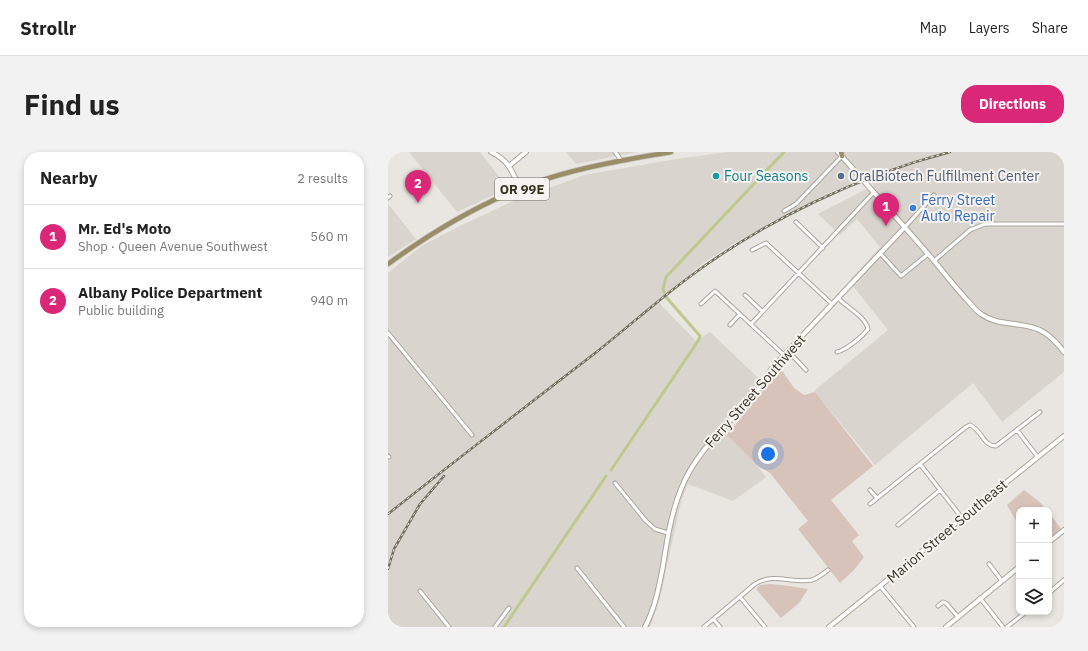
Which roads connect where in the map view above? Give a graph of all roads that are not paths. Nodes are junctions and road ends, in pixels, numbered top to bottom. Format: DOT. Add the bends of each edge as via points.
graph roads {
  1 [pos="491,152"];
  2 [pos="526,152"];
  3 [pos="615,152"];
  4 [pos="671,152"];
  5 [pos="838,152"];
  6 [pos="841,154"];
  7 [pos="621,160"];
  8 [pos="509,166"];
  9 [pos="520,189"];
  10 [pos="874,192"];
  11 [pos="934,194"];
  12 [pos="784,211"];
  13 [pos="796,222"];
  14 [pos="1064,224"];
  15 [pos="904,227"];
  16 [pos="823,248"];
  17 [pos="752,250"];
  18 [pos="880,253"];
  19 [pos="928,254"];
  20 [pos="934,262"];
  21 [pos="388,264"];
  22 [pos="799,273"];
  23 [pos="745,295"];
  24 [pos="838,298"];
  25 [pos="700,304"];
  26 [pos="832,304"];
  27 [pos="762,311"];
  28 [pos="740,314"];
  29 [pos="751,324"];
  30 [pos="730,325"];
  31 [pos="388,333"];
  32 [pos="788,351"];
  33 [pos="837,352"];
  34 [pos="1064,352"];
  35 [pos="784,355"];
  36 [pos="806,370"];
  37 [pos="1040,412"];
  38 [pos="1017,430"];
  39 [pos="472,435"];
  40 [pos="1064,436"];
  41 [pos="1038,456"];
  42 [pos="920,464"];
  43 [pos="615,483"];
  44 [pos="870,490"];
  45 [pos="940,490"];
  46 [pos="877,498"];
  47 [pos="870,504"];
  48 [pos="962,518"];
  49 [pos="898,526"];
  50 [pos="1064,530"];
  51 [pos="668,533"];
  52 [pos="1052,540"];
  53 [pos="989,564"];
  54 [pos="577,568"];
  55 [pos="1016,569"];
  56 [pos="828,570"];
  57 [pos="1064,580"];
  58 [pos="1002,581"];
  59 [pos="880,586"];
  60 [pos="1052,590"];
  61 [pos="420,591"];
  62 [pos="740,597"];
  63 [pos="980,598"];
  64 [pos="938,606"];
  65 [pos="509,608"];
  66 [pos="1022,615"];
  67 [pos="958,617"];
  68 [pos="714,620"];
  69 [pos="1064,624"];
  70 [pos="449,627"];
  71 [pos="495,627"];
  72 [pos="624,627"];
  73 [pos="645,627"];
  74 [pos="704,627"];
  75 [pos="720,627"];
  76 [pos="765,627"];
  77 [pos="830,627"];
  78 [pos="914,627"];
  79 [pos="946,627"];
  80 [pos="1003,627"];
  81 [pos="1007,627"];
  82 [pos="1060,627"];
  1 -- 8 [label="street"];
  2 -- 8 [label="street"];
  3 -- 7 [label="street"];
  4 -- 7 [label="main road, OR 99E"];
  5 -- 6 [label="street"];
  6 -- 10 [label="street"];
  6 -- 12 [label="street" via="796,204"];
  7 -- 9 [label="main road, OR 99E"];
  8 -- 9 [label="street"];
  9 -- 21 [label="main road, OR 99E" via="452,222"];
  10 -- 15 [label="street"];
  10 -- 16 [label="street"];
  11 -- 15 [label="street, Ferry Street Southwest"];
  13 -- 16 [label="street"];
  14 -- 20 [label="street" via="985,224 970,230"];
  15 -- 18 [label="street, Ferry Street Southwest"];
  15 -- 19 [label="street"];
  16 -- 22 [label="street"];
  17 -- 22 [label="street" via="766,243"];
  18 -- 19 [label="street" via="902,276"];
  18 -- 24 [label="street, Ferry Street Southwest"];
  19 -- 20 [label="street"];
  20 -- 34 [label="street" via="962,295 990,320 1041,330"];
  22 -- 26 [label="street"];
  22 -- 27 [label="street"];
  23 -- 27 [label="street"];
  24 -- 26 [label="street, Ferry Street Southwest"];
  24 -- 33 [label="street" via="859,315 868,329 845,349"];
  25 -- 28 [label="street" via="715,291"];
  26 -- 32 [label="street, Ferry Street Southwest"];
  27 -- 29 [label="street"];
  28 -- 29 [label="street"];
  28 -- 30 [label="street"];
  29 -- 35 [label="street"];
  31 -- 39 [label="street"];
  32 -- 35 [label="street, Ferry Street Southwest"];
  32 -- 36 [label="street"];
  35 -- 51 [label="street, Ferry Street Southwest" via="704,449 692,467 681,489"];
  37 -- 38 [label="street"];
  38 -- 41 [label="street"];
  38 -- 42 [label="street" via="996,446 991,446 976,427 970,425"];
  40 -- 41 [label="street, Marion Street Southeast"];
  41 -- 48 [label="street, Marion Street Southeast"];
  42 -- 45 [label="street"];
  42 -- 46 [label="street"];
  43 -- 51 [label="street" via="646,521 655,529"];
  44 -- 46 [label="street"];
  45 -- 48 [label="street"];
  45 -- 49 [label="street"];
  46 -- 47 [label="street"];
  48 -- 59 [label="street, Marion Street Southeast"];
  50 -- 52 [label="street"];
  51 -- 73 [label="street, Ferry Street Southwest" via="658,591"];
  53 -- 58 [label="street"];
  54 -- 72 [label="street"];
  55 -- 58 [label="street"];
  56 -- 62 [label="street" via="812,580 762,580"];
  57 -- 60 [label="street"];
  58 -- 63 [label="street"];
  59 -- 77 [label="street, Marion Street Southeast"];
  59 -- 78 [label="street"];
  61 -- 70 [label="street"];
  62 -- 68 [label="street"];
  62 -- 76 [label="street"];
  63 -- 67 [label="street"];
  63 -- 80 [label="street"];
  64 -- 67 [label="street" via="946,603"];
  65 -- 71 [label="street"];
  66 -- 81 [label="street"];
  67 -- 79 [label="street"];
  68 -- 74 [label="street"];
  68 -- 75 [label="street"];
  69 -- 82 [label="street"];
}
